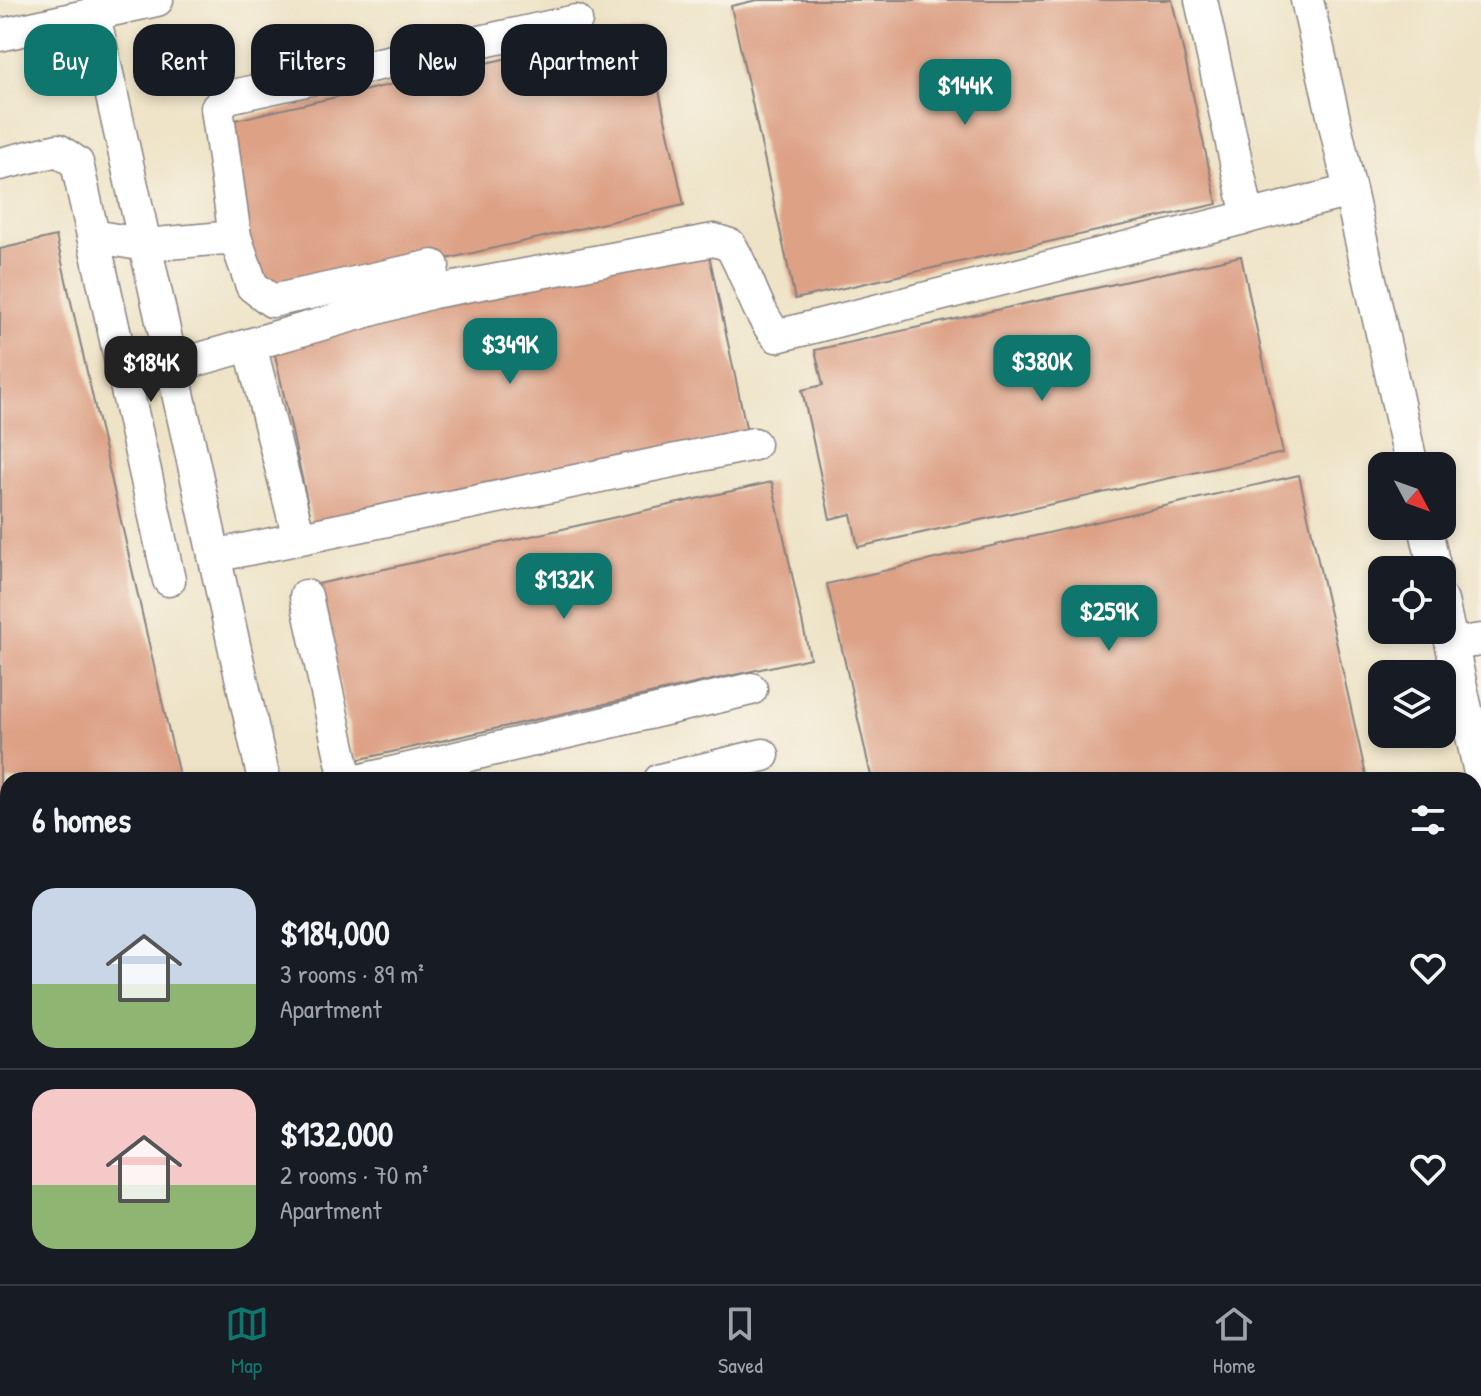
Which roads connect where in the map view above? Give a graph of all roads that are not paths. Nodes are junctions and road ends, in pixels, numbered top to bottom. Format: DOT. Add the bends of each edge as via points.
graph roads {
  1 [pos="157,0"];
  2 [pos="1201,0"];
  3 [pos="1307,0"];
  4 [pos="94,15"];
  5 [pos="576,21"];
  6 [pos="0,35"];
  7 [pos="0,164"];
  8 [pos="1350,191"];
  9 [pos="1248,217"];
  10 [pos="93,236"];
  11 [pos="235,237"];
  12 [pos="145,245"];
  13 [pos="433,266"];
  14 [pos="250,345"];
  15 [pos="172,367"];
  16 [pos="754,444"];
  17 [pos="1409,452"];
  18 [pos="299,538"];
  19 [pos="214,556"];
  20 [pos="169,580"];
  21 [pos="306,596"];
  22 [pos="1466,642"];
  23 [pos="751,689"];
  24 [pos="763,755"];
  25 [pos="262,772"];
  26 [pos="344,772"];
  27 [pos="396,772"];
  28 [pos="693,772"];
  29 [pos="1480,772"];
  1 -- 4 [label="street"];
  2 -- 9 [label="street"];
  3 -- 8 [label="street"];
  4 -- 6 [label="street"];
  4 -- 12 [label="street"];
  5 -- 11 [label="street" via="228,97 217,108"];
  7 -- 10 [label="street" via="58,150 77,163"];
  8 -- 9 [label="street"];
  8 -- 17 [label="street"];
  9 -- 14 [label="street" via="777,336 765,322 730,245 714,240 433,292"];
  10 -- 12 [label="street"];
  10 -- 20 [label="street"];
  11 -- 12 [label="street"];
  11 -- 13 [label="street" via="252,286 272,301"];
  12 -- 15 [label="street"];
  14 -- 15 [label="street"];
  14 -- 18 [label="street"];
  15 -- 19 [label="street"];
  16 -- 18 [label="street"];
  18 -- 19 [label="street"];
  19 -- 25 [label="street"];
  21 -- 26 [label="street"];
  22 -- 29 [label="street"];
  23 -- 27 [label="street"];
  24 -- 28 [label="street"];
}
